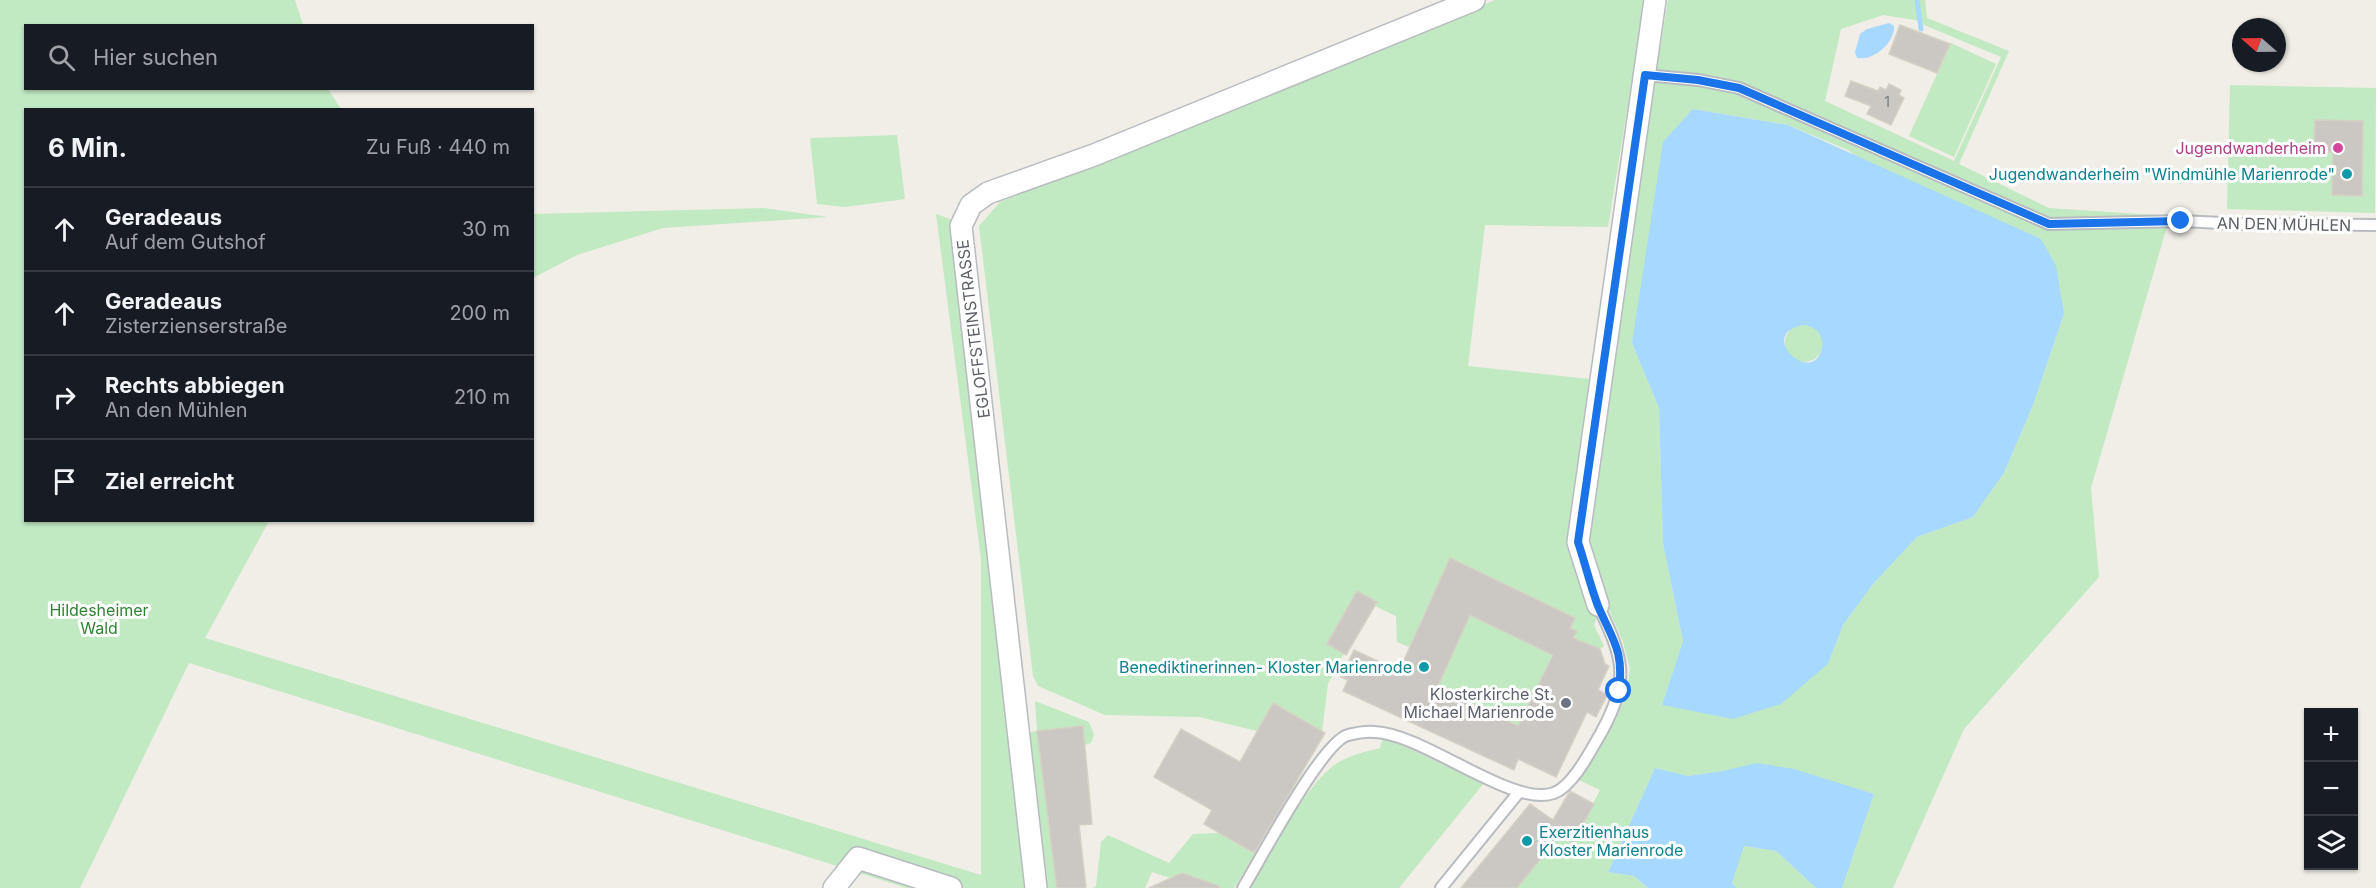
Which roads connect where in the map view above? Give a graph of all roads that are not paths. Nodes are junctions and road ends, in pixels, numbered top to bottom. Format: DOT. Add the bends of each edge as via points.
graph roads {
  1 [pos="1474,0"];
  2 [pos="1655,0"];
  3 [pos="1645,75"];
  4 [pos="2376,225"];
  5 [pos="1598,605"];
  6 [pos="1519,792"];
  7 [pos="834,888"];
  8 [pos="951,888"];
  9 [pos="1036,888"];
  10 [pos="1243,888"];
  11 [pos="1441,888"];
  1 -- 9 [label="street, EGLOFFSTEINSTRASSE" via="1094,155 988,193 971,204 961,226"];
  2 -- 3 [label="street"];
  3 -- 4 [label="lane, AN DEN MÜHLEN" via="1739,88 2049,224 2181,221"];
  3 -- 5 [label="street" via="1578,542"];
  5 -- 6 [label="lane" via="1617,645 1622,668 1611,714 1567,784 1554,793"];
  6 -- 10 [label="lane" via="1405,739 1375,732 1345,736 1320,760"];
  6 -- 11 [label="lane"];
  7 -- 8 [label="street" via="858,858"];
}
